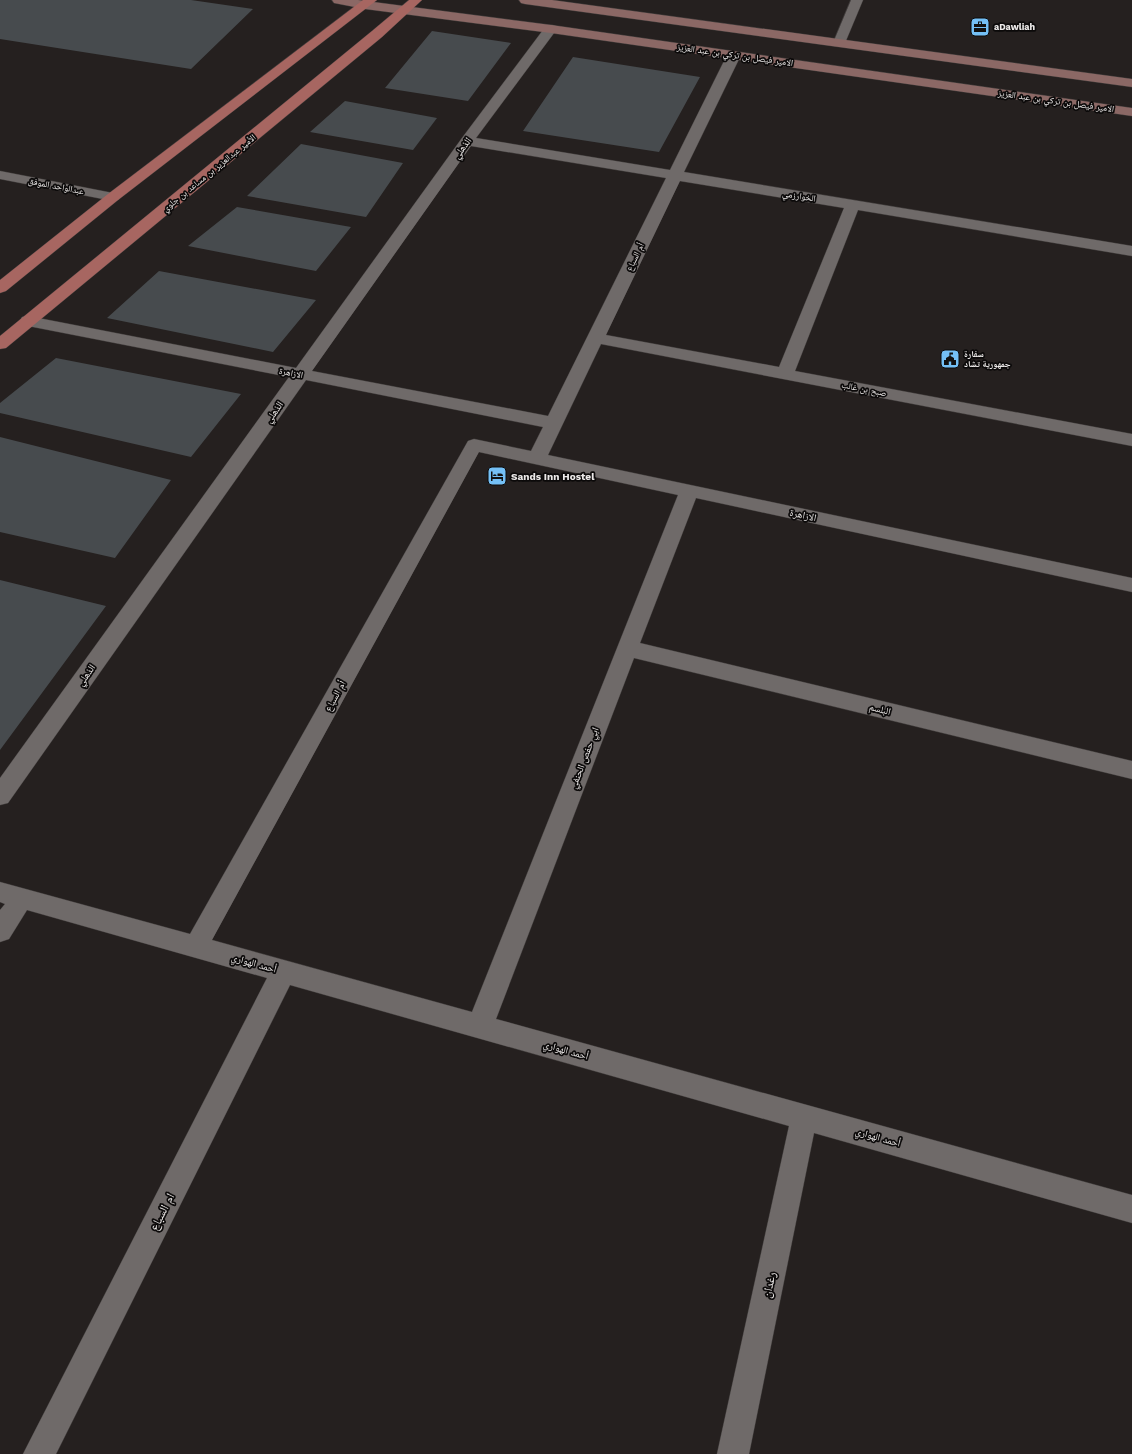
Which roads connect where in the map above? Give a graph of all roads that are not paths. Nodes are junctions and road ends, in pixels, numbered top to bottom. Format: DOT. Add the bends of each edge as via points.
graph roads {
  1 [pos="338,0"];
  2 [pos="416,0"];
  3 [pos="525,0"];
  4 [pos="857,0"];
  5 [pos="368,2"];
  6 [pos="405,10"];
  7 [pos="551,29"];
  8 [pos="839,43"];
  9 [pos="734,55"];
  10 [pos="1132,83"];
  11 [pos="1132,112"];
  12 [pos="467,141"];
  13 [pos="0,175"];
  14 [pos="675,175"];
  15 [pos="113,197"];
  16 [pos="854,205"];
  17 [pos="1132,251"];
  18 [pos="0,288"];
  19 [pos="28,321"];
  20 [pos="596,338"];
  21 [pos="0,344"];
  22 [pos="785,374"];
  23 [pos="300,375"];
  24 [pos="554,424"];
  25 [pos="1132,440"];
  26 [pos="474,445"];
  27 [pos="537,458"];
  28 [pos="689,490"];
  29 [pos="1132,585"];
  30 [pos="627,648"];
  31 [pos="1132,770"];
  32 [pos="0,796"];
  33 [pos="11,895"];
  34 [pos="0,931"];
  35 [pos="196,946"];
  36 [pos="284,971"];
  37 [pos="480,1026"];
  38 [pos="804,1117"];
  39 [pos="1132,1209"];
  40 [pos="40,1454"];
  41 [pos="733,1454"];
  1 -- 5 [label="main road, الامير فيصل بن تركي بن عبد العزيز"];
  2 -- 6 [label="main road, الأمير عبدالعزيز بن مساعد بن جلوي"];
  3 -- 8 [label="main road"];
  4 -- 8 [label="street"];
  5 -- 6 [label="main road, الامير فيصل بن تركي بن عبد العزيز"];
  5 -- 15 [label="main road"];
  6 -- 7 [label="main road, الامير فيصل بن تركي بن عبد العزيز"];
  6 -- 19 [label="main road, الأمير عبدالعزيز بن مساعد بن جلوي"];
  7 -- 9 [label="main road, الامير فيصل بن تركي بن عبد العزيز"];
  7 -- 12 [label="street, الذهلي"];
  8 -- 10 [label="main road"];
  9 -- 11 [label="main road, الامير فيصل بن تركي بن عبد العزيز"];
  9 -- 14 [label="street, أم السباع"];
  12 -- 14 [label="street, الخوارزمي"];
  12 -- 23 [label="street, الذهلي"];
  13 -- 15 [label="street, عبدالواحد الموفق"];
  14 -- 16 [label="street, الخوارزمي"];
  14 -- 20 [label="street, أم السباع"];
  15 -- 18 [label="main road"];
  16 -- 17 [label="street, الخوارزمي"];
  16 -- 22 [label="street"];
  19 -- 21 [label="main road, الأمير عبدالعزيز بن مساعد بن جلوي"];
  19 -- 23 [label="street, الازاهرة"];
  20 -- 22 [label="street, صبح بن غالب"];
  20 -- 24 [label="street, أم السباع"];
  22 -- 25 [label="street, صبح بن غالب"];
  23 -- 24 [label="street, الازاهرة"];
  23 -- 32 [label="street, الذهلي"];
  24 -- 27 [label="street, أم السباع"];
  26 -- 27 [label="street, الازاهرة"];
  26 -- 35 [label="street, أم السباع"];
  27 -- 28 [label="street, الازاهرة"];
  28 -- 29 [label="street, الازاهرة"];
  28 -- 30 [label="street, ابي حفص الحنفي"];
  30 -- 31 [label="street, البلسم"];
  30 -- 37 [label="street, ابي حفص الحنفي"];
  33 -- 34 [label="street"];
  33 -- 35 [label="street, أحمد الهواري"];
  35 -- 36 [label="street, أحمد الهواري"];
  36 -- 37 [label="street, أحمد الهواري"];
  36 -- 40 [label="street, ام السباع"];
  37 -- 38 [label="street, أحمد الهواري"];
  38 -- 39 [label="street, أحمد الهواري"];
  38 -- 41 [label="street, رغدان"];
}
